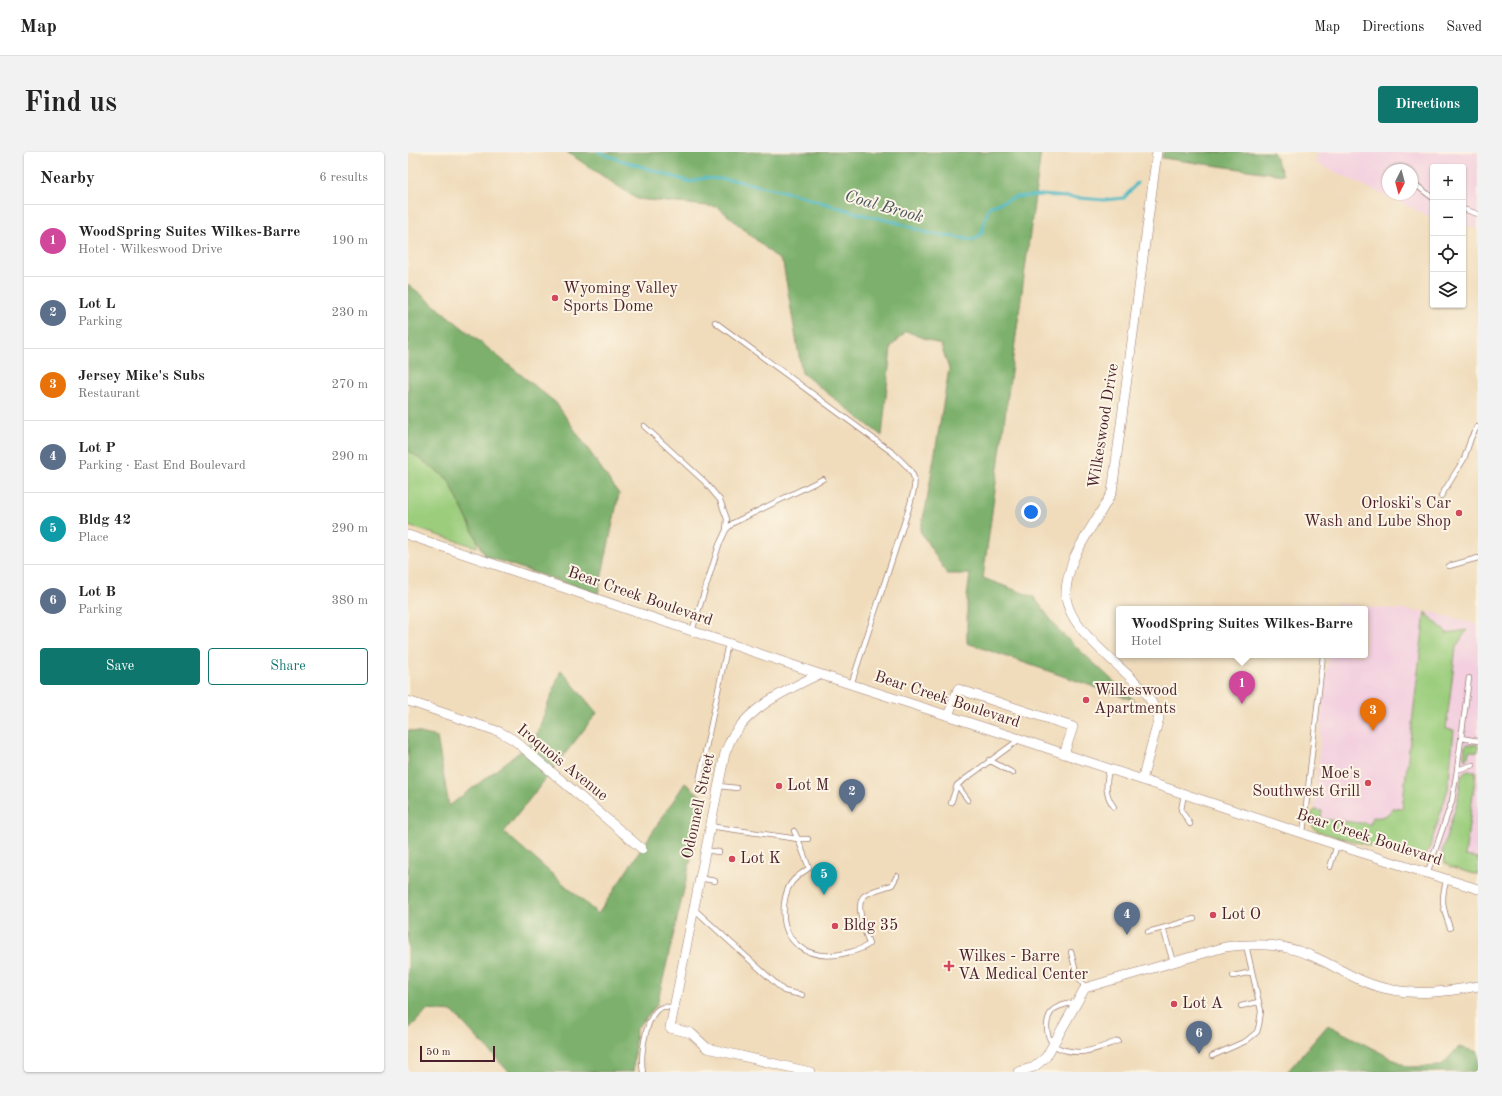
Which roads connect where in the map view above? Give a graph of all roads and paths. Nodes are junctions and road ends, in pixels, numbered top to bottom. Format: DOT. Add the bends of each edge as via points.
graph roads {
  1 [pos="1157,152"];
  2 [pos="1418,187"];
  3 [pos="1430,196"];
  4 [pos="1466,210"];
  5 [pos="1478,214"];
  6 [pos="715,322"];
  7 [pos="644,426"];
  8 [pos="1477,427"];
  9 [pos="823,479"];
  10 [pos="1441,496"];
  11 [pos="726,530"];
  12 [pos="408,535"];
  13 [pos="1478,558"];
  14 [pos="1450,566"];
  15 [pos="692,631"];
  16 [pos="728,643"];
  17 [pos="1323,658"];
  18 [pos="819,674"];
  19 [pos="1469,678"];
  20 [pos="851,685"];
  21 [pos="408,701"];
  22 [pos="948,716"];
  23 [pos="1462,738"];
  24 [pos="1020,739"];
  25 [pos="1478,741"];
  26 [pos="1064,754"];
  27 [pos="989,760"];
  28 [pos="1473,765"];
  29 [pos="1110,769"];
  30 [pos="1457,770"];
  31 [pos="1013,773"];
  32 [pos="1142,780"];
  33 [pos="699,781"];
  34 [pos="957,785"];
  35 [pos="717,786"];
  36 [pos="737,788"];
  37 [pos="1184,794"];
  38 [pos="968,800"];
  39 [pos="951,803"];
  40 [pos="1114,807"];
  41 [pos="1190,824"];
  42 [pos="709,826"];
  43 [pos="794,831"];
  44 [pos="1303,833"];
  45 [pos="798,839"];
  46 [pos="808,839"];
  47 [pos="1337,845"];
  48 [pos="642,849"];
  49 [pos="704,850"];
  50 [pos="719,852"];
  51 [pos="1330,867"];
  52 [pos="1427,874"];
  53 [pos="897,876"];
  54 [pos="699,878"];
  55 [pos="1447,879"];
  56 [pos="716,881"];
  57 [pos="1478,889"];
  58 [pos="693,908"];
  59 [pos="1194,919"];
  60 [pos="1163,928"];
  61 [pos="1450,928"];
  62 [pos="1148,932"];
  63 [pos="1246,944"];
  64 [pos="1071,952"];
  65 [pos="1173,962"];
  66 [pos="1252,972"];
  67 [pos="1233,976"];
  68 [pos="1478,986"];
  69 [pos="1085,988"];
  70 [pos="802,995"];
  71 [pos="1076,1001"];
  72 [pos="1258,1002"];
  73 [pos="1241,1006"];
  74 [pos="674,1008"];
  75 [pos="1118,1041"];
  76 [pos="1053,1045"];
  77 [pos="1212,1056"];
  78 [pos="643,1072"];
  79 [pos="810,1072"];
  80 [pos="1018,1072"];
  1 -- 32 [label="street, Wilkeswood Drive" via="1112,492 1091,525 1074,560 1066,596 1076,621 1145,692 1160,718"];
  2 -- 3 [label="lane"];
  4 -- 5 [label="lane"];
  6 -- 20 [label="lane" via="893,453 910,468 915,478 915,490"];
  7 -- 11 [label="lane" via="705,482 720,500 727,519"];
  8 -- 10 [label="lane" via="1464,459"];
  9 -- 11 [label="lane" via="733,523"];
  11 -- 15 [label="lane"];
  12 -- 15 [label="street, Bear Creek Boulevard"];
  13 -- 14 [label="lane"];
  15 -- 16 [label="street, Bear Creek Boulevard"];
  16 -- 18 [label="street, Bear Creek Boulevard"];
  16 -- 33 [label="lane"];
  17 -- 44 [label="lane"];
  18 -- 20 [label="street, Bear Creek Boulevard"];
  18 -- 35 [label="street, Odonnell Street" via="765,703 749,716 734,734 724,753"];
  19 -- 23 [label="lane"];
  20 -- 22 [label="street, Bear Creek Boulevard"];
  21 -- 48 [label="street, Iroquois Avenue" via="507,736"];
  22 -- 24 [label="street, Bear Creek Boulevard"];
  22 -- 26 [label="street" via="958,689 1073,727"];
  23 -- 25 [label="lane"];
  23 -- 30 [label="lane"];
  24 -- 26 [label="street, Bear Creek Boulevard"];
  24 -- 27 [label="lane"];
  26 -- 29 [label="street, Bear Creek Boulevard"];
  27 -- 31 [label="lane"];
  27 -- 34 [label="lane"];
  28 -- 30 [label="lane"];
  29 -- 32 [label="street, Bear Creek Boulevard"];
  29 -- 40 [label="lane" via="1106,790"];
  30 -- 52 [label="lane" via="1452,801"];
  32 -- 37 [label="street, Bear Creek Boulevard"];
  34 -- 38 [label="lane"];
  34 -- 39 [label="lane"];
  35 -- 36 [label="lane"];
  35 -- 42 [label="street, Odonnell Street"];
  37 -- 41 [label="lane" via="1181,810"];
  37 -- 44 [label="street, Bear Creek Boulevard"];
  42 -- 45 [label="lane"];
  42 -- 49 [label="street, Odonnell Street"];
  43 -- 45 [label="lane"];
  44 -- 47 [label="street, Bear Creek Boulevard"];
  45 -- 46 [label="lane"];
  45 -- 53 [label="lane" via="809,868 796,877 789,888 785,899 784,922 787,932 794,941 814,954 835,956 864,948 868,944 860,912 861,900 869,893 892,885"];
  47 -- 51 [label="lane"];
  47 -- 52 [label="street, Bear Creek Boulevard"];
  49 -- 50 [label="lane"];
  49 -- 54 [label="street, Odonnell Street"];
  52 -- 55 [label="street, Bear Creek Boulevard"];
  54 -- 56 [label="lane"];
  54 -- 58 [label="street, Odonnell Street"];
  55 -- 57 [label="street, Bear Creek Boulevard"];
  55 -- 61 [label="lane" via="1443,893 1443,909"];
  58 -- 70 [label="lane" via="784,991"];
  58 -- 74 [label="street, Odonnell Street"];
  59 -- 60 [label="lane"];
  60 -- 62 [label="lane"];
  60 -- 65 [label="lane"];
  63 -- 65 [label="street" via="1225,947"];
  63 -- 66 [label="lane"];
  63 -- 68 [label="street" via="1275,945 1300,951 1361,980 1398,991 1426,993"];
  64 -- 69 [label="lane" via="1076,972"];
  65 -- 69 [label="street"];
  66 -- 67 [label="lane"];
  66 -- 72 [label="lane"];
  69 -- 71 [label="street"];
  71 -- 76 [label="street"];
  71 -- 76 [label="lane" via="1051,1013 1046,1030"];
  72 -- 73 [label="lane"];
  72 -- 77 [label="lane" via="1261,1018 1257,1032 1246,1041"];
  74 -- 78 [label="lane" via="660,1008 651,1020 643,1048"];
  74 -- 79 [label="street, Odonnell Street" via="670,1028 691,1033 707,1048"];
  75 -- 76 [label="lane" via="1079,1052"];
  76 -- 80 [label="street" via="1038,1065"];
}
